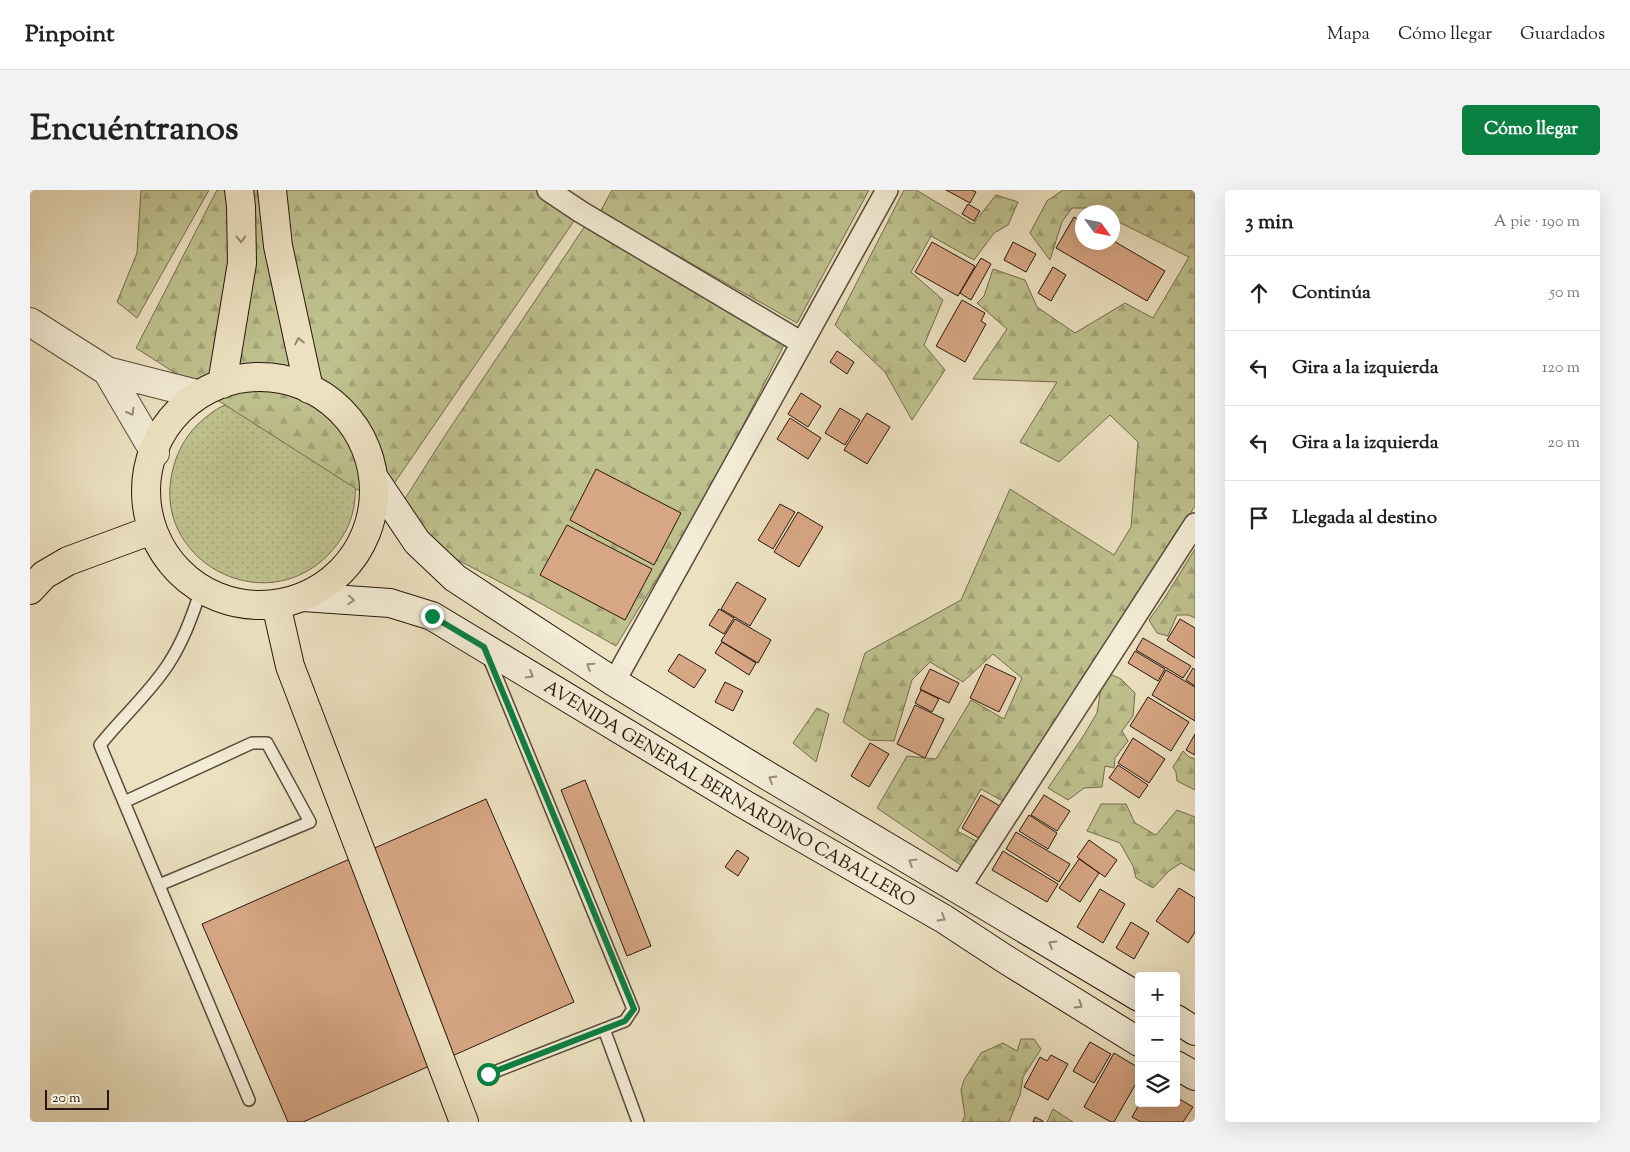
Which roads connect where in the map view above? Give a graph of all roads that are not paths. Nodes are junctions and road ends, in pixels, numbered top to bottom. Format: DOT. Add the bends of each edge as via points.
graph roads {
  1 [pos="239,190"];
  2 [pos="272,190"];
  3 [pos="548,190"];
  4 [pos="887,190"];
  5 [pos="30,322"];
  6 [pos="802,343"];
  7 [pos="107,371"];
  8 [pos="209,389"];
  9 [pos="310,389"];
  10 [pos="155,453"];
  11 [pos="374,478"];
  12 [pos="1195,524"];
  13 [pos="152,530"];
  14 [pos="201,589"];
  15 [pos="30,590"];
  16 [pos="303,597"];
  17 [pos="276,604"];
  18 [pos="484,647"];
  19 [pos="614,682"];
  20 [pos="124,802"];
  21 [pos="159,885"];
  22 [pos="959,889"];
  23 [pos="1135,994"];
  24 [pos="1180,1022"];
  25 [pos="604,1029"];
  26 [pos="1195,1031"];
  27 [pos="1135,1040"];
  28 [pos="1180,1067"];
  29 [pos="488,1074"];
  30 [pos="1195,1076"];
  31 [pos="249,1100"];
  32 [pos="464,1122"];
  33 [pos="638,1122"];
  1 -- 8 [label="highway, one-way" via="242,263"];
  9 -- 2 [label="highway, one-way" via="278,246"];
  3 -- 6 [label="street"];
  4 -- 6 [label="street"];
  5 -- 7 [label="main road"];
  6 -- 19 [label="street"];
  7 -- 8 [label="main road"];
  7 -- 10 [label="main road, one-way"];
  8 -- 9 [label="highway" via="242,378 270,377"];
  8 -- 10 [label="highway" via="179,412 160,439"];
  9 -- 11 [label="highway" via="328,399 350,421 366,448"];
  10 -- 13 [label="highway" via="148,474 147,502"];
  11 -- 16 [label="highway" via="373,510 356,552 327,583"];
  19 -- 11 [label="main road, AVENIDA GENERAL BERNARDINO CABALLERO, one-way" via="455,578 417,542"];
  12 -- 22 [label="street"];
  13 -- 14 [label="highway" via="172,564"];
  13 -- 15 [label="highway" via="68,561 44,575"];
  14 -- 17 [label="highway" via="237,603"];
  14 -- 20 [label="lane" via="191,622 169,663 100,745"];
  16 -- 17 [label="highway"];
  16 -- 18 [label="main road, AVENIDA GENERAL BERNARDINO CABALLERO, one-way" via="390,603 432,616"];
  17 -- 32 [label="highway" via="290,666"];
  18 -- 25 [label="lane" via="634,1009 625,1021"];
  18 -- 27 [label="main road, AVENIDA GENERAL BERNARDINO CABALLERO, one-way" via="742,803 944,919"];
  22 -- 19 [label="main road, AVENIDA GENERAL BERNARDINO CABALLERO, one-way"];
  20 -- 21 [label="lane"];
  20 -- 21 [label="lane" via="252,743 267,743 310,822"];
  21 -- 31 [label="lane"];
  23 -- 22 [label="main road, AVENIDA GENERAL BERNARDINO CABALLERO, one-way"];
  24 -- 26 [label="main road"];
  25 -- 29 [label="lane"];
  25 -- 33 [label="lane"];
  28 -- 30 [label="main road"];
}
